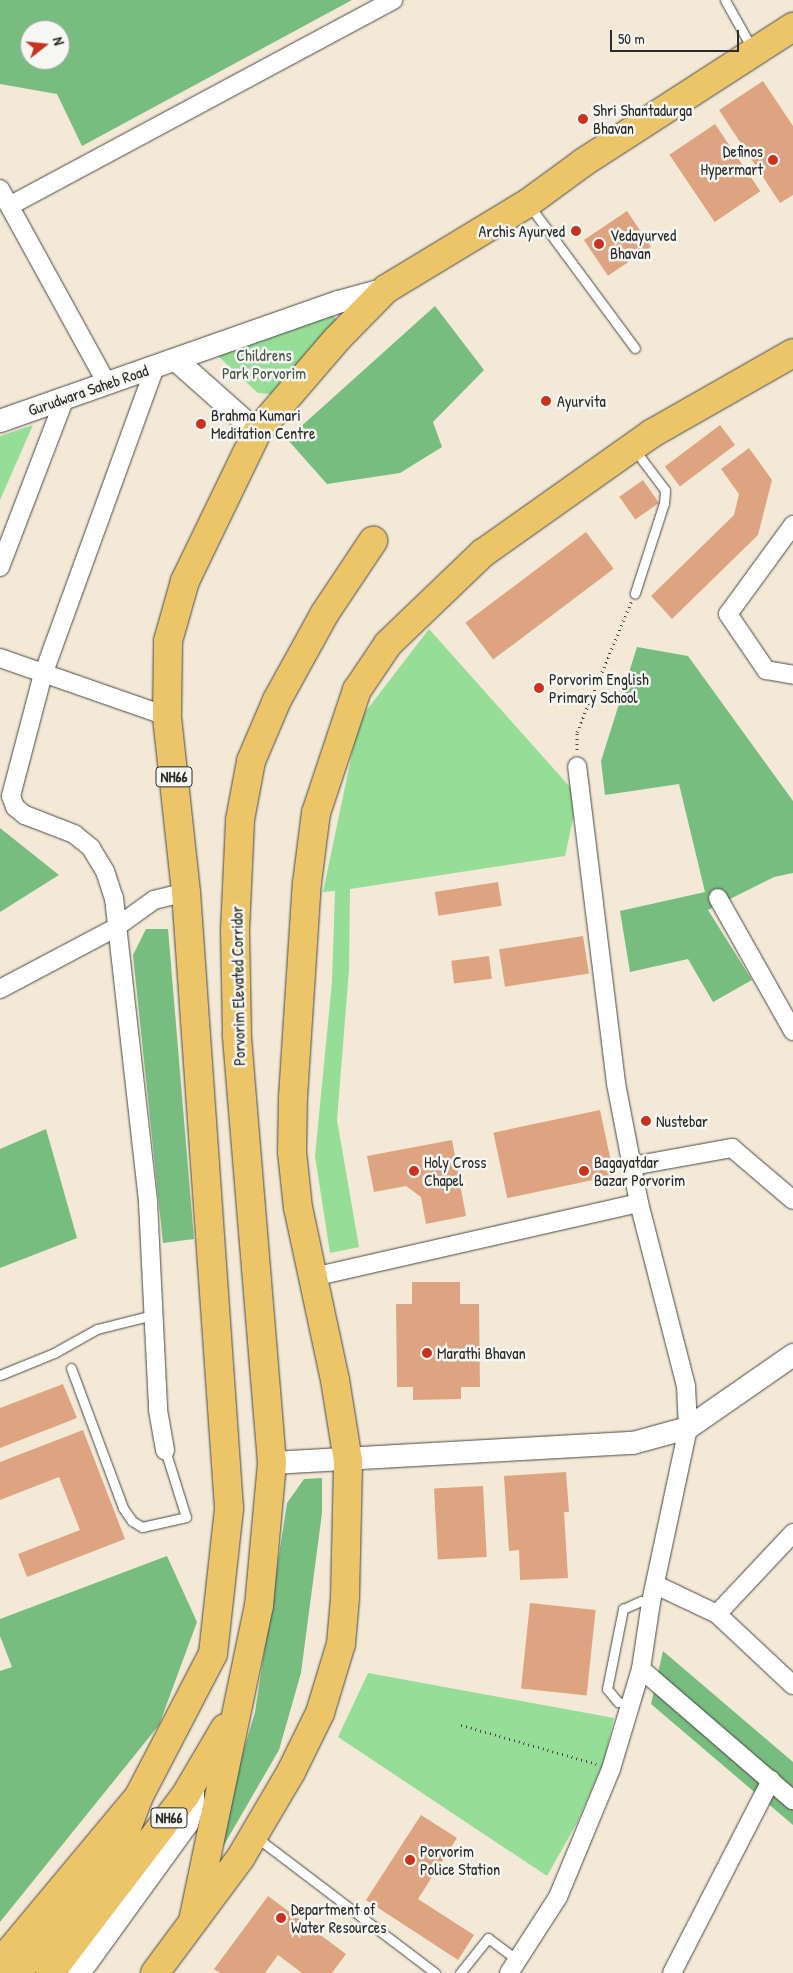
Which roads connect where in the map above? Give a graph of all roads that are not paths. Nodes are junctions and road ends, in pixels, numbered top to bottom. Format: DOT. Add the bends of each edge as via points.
graph roads {
  1 [pos="394,0"];
  2 [pos="725,0"];
  3 [pos="793,27"];
  4 [pos="754,52"];
  5 [pos="0,189"];
  6 [pos="528,202"];
  7 [pos="11,205"];
  8 [pos="386,289"];
  9 [pos="635,348"];
  10 [pos="793,353"];
  11 [pos="165,364"];
  12 [pos="107,384"];
  13 [pos="65,398"];
  14 [pos="0,420"];
  15 [pos="257,432"];
  16 [pos="633,447"];
  17 [pos="793,525"];
  18 [pos="374,541"];
  19 [pos="0,566"];
  20 [pos="635,593"];
  21 [pos="0,658"];
  22 [pos="43,674"];
  23 [pos="793,675"];
  24 [pos="168,716"];
  25 [pos="578,766"];
  26 [pos="186,892"];
  27 [pos="718,898"];
  28 [pos="115,928"];
  29 [pos="0,989"];
  30 [pos="793,1031"];
  31 [pos="632,1166"];
  32 [pos="793,1200"];
  33 [pos="640,1203"];
  34 [pos="312,1277"];
  35 [pos="153,1315"];
  36 [pos="793,1355"];
  37 [pos="71,1368"];
  38 [pos="0,1375"];
  39 [pos="688,1428"];
  40 [pos="165,1450"];
  41 [pos="348,1461"];
  42 [pos="272,1463"];
  43 [pos="793,1533"];
  44 [pos="656,1585"];
  45 [pos="651,1602"];
  46 [pos="717,1614"];
  47 [pos="641,1669"];
  48 [pos="793,1685"];
  49 [pos="630,1704"];
  50 [pos="238,1707"];
  51 [pos="771,1780"];
  52 [pos="193,1783"];
  53 [pos="139,1796"];
  54 [pos="793,1800"];
  55 [pos="254,1835"];
  56 [pos="80,1914"];
  57 [pos="193,1921"];
  58 [pos="0,1962"];
  59 [pos="513,1966"];
  60 [pos="17,1973"];
  61 [pos="50,1973"];
  62 [pos="79,1973"];
  63 [pos="155,1973"];
  64 [pos="434,1973"];
  65 [pos="460,1973"];
  66 [pos="672,1973"];
  1 -- 7 [label="street"];
  2 -- 4 [label="lane"];
  3 -- 4 [label="main road, NH66"];
  4 -- 6 [label="main road, NH66"];
  5 -- 7 [label="street"];
  6 -- 8 [label="main road, NH66"];
  6 -- 9 [label="lane"];
  7 -- 12 [label="street"];
  8 -- 11 [label="street, Gurudwara Saheb Road" via="338,302"];
  8 -- 15 [label="main road, NH66" via="337,339"];
  10 -- 16 [label="main road"];
  11 -- 12 [label="street, Gurudwara Saheb Road"];
  11 -- 15 [label="street"];
  11 -- 22 [label="street"];
  12 -- 13 [label="street, Gurudwara Saheb Road"];
  13 -- 14 [label="street, Gurudwara Saheb Road"];
  13 -- 19 [label="street"];
  15 -- 24 [label="main road, NH66" via="185,581 168,641"];
  16 -- 20 [label="lane" via="665,490 664,503"];
  16 -- 34 [label="main road" via="484,553 388,644 357,690 316,813 307,883 292,1152 298,1208"];
  17 -- 23 [label="street" via="728,614 766,670"];
  18 -- 42 [label="main road, Porvorim Elevated Corridor" via="325,613 277,700 251,761 240,820 235,931 237,1034"];
  21 -- 22 [label="street"];
  22 -- 24 [label="street"];
  22 -- 28 [label="street" via="12,784 13,801 25,815 74,834 91,848 105,871 114,898"];
  24 -- 26 [label="main road, NH66"];
  25 -- 31 [label="street" via="616,1083"];
  26 -- 28 [label="street" via="154,900"];
  26 -- 53 [label="main road, NH66" via="229,1508 213,1654"];
  27 -- 30 [label="street"];
  28 -- 29 [label="street"];
  28 -- 35 [label="street" via="148,1202"];
  31 -- 32 [label="street" via="732,1148"];
  31 -- 33 [label="street"];
  33 -- 34 [label="street"];
  33 -- 39 [label="street" via="686,1386"];
  34 -- 41 [label="main road" via="335,1380"];
  35 -- 38 [label="lane" via="96,1330 54,1353"];
  35 -- 40 [label="street" via="158,1410"];
  36 -- 39 [label="street"];
  37 -- 40 [label="lane" via="123,1508 132,1521 142,1527 186,1517"];
  39 -- 41 [label="street" via="632,1444"];
  39 -- 44 [label="street"];
  41 -- 42 [label="street"];
  41 -- 55 [label="main road" via="341,1644 320,1712 291,1772"];
  42 -- 50 [label="main road, NH66" via="259,1606"];
  43 -- 46 [label="street"];
  44 -- 45 [label="street"];
  44 -- 46 [label="street"];
  45 -- 47 [label="street"];
  45 -- 49 [label="lane" via="641,1601 622,1609 607,1689 618,1702"];
  46 -- 48 [label="street"];
  47 -- 49 [label="street"];
  47 -- 51 [label="street"];
  49 -- 59 [label="street" via="611,1769 558,1897"];
  50 -- 52 [label="main road, NH66"];
  50 -- 57 [label="main road"];
  51 -- 54 [label="street"];
  51 -- 66 [label="street"];
  52 -- 56 [label="main road, NH66"];
  52 -- 62 [label="street" via="193,1804 187,1824"];
  53 -- 56 [label="main road, NH66" via="123,1838"];
  53 -- 58 [label="main road"];
  55 -- 57 [label="main road"];
  55 -- 64 [label="lane"];
  56 -- 60 [label="main road, NH66"];
  56 -- 61 [label="main road, NH66"];
  57 -- 63 [label="main road"];
  59 -- 65 [label="lane" via="488,1938"];
}
